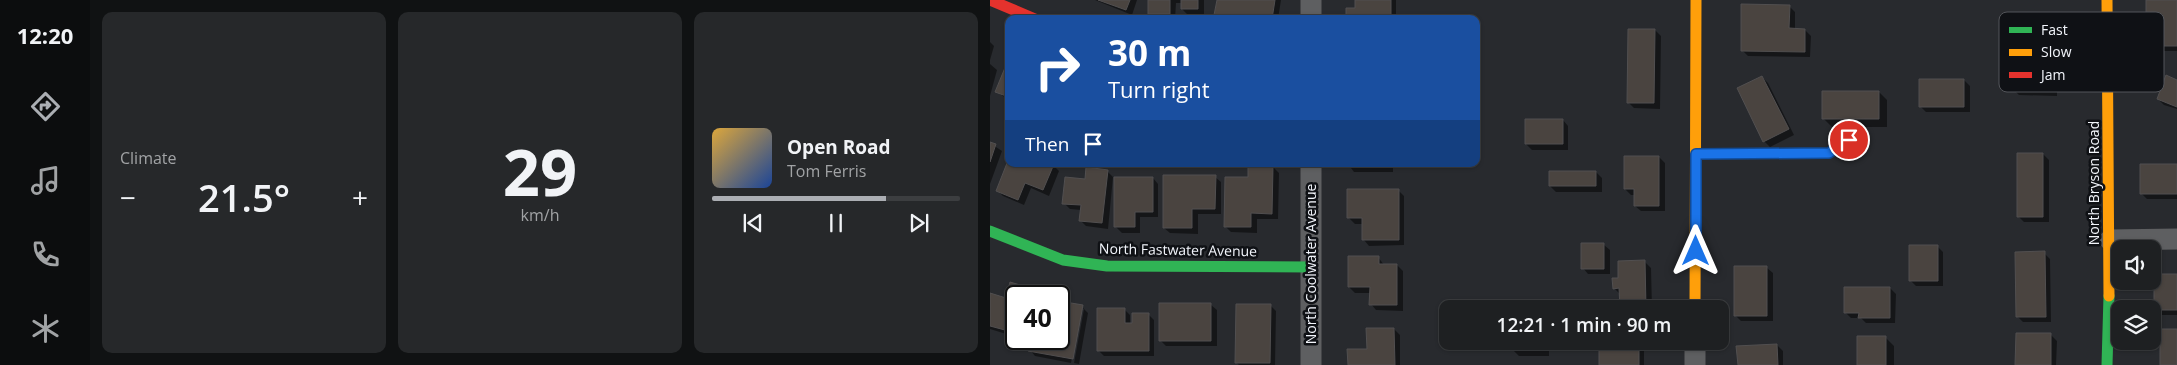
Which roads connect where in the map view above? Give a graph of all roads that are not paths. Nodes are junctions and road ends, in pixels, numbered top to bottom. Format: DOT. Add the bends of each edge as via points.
graph roads {
  1 [pos="990,0"];
  2 [pos="1311,0"];
  3 [pos="1696,0"];
  4 [pos="1028,11"];
  5 [pos="1311,15"];
  6 [pos="2109,92"];
  7 [pos="1849,140"];
  8 [pos="1696,154"];
  9 [pos="1311,167"];
  10 [pos="990,231"];
  11 [pos="2177,239"];
  12 [pos="2110,240"];
  13 [pos="1311,267"];
  14 [pos="1695,300"];
  15 [pos="1695,350"];
  16 [pos="1311,365"];
  17 [pos="1695,365"];
  18 [pos="2108,365"];
  1 -- 4 [label="street"];
  2 -- 5 [label="street"];
  3 -- 8 [label="street"];
  6 -- 12 [label="street, North Bryson Road"];
  7 -- 8 [label="lane" via="1829,153"];
  8 -- 14 [label="street"];
  9 -- 13 [label="street, North Coolwater Avenue"];
  10 -- 13 [label="street, North Fastwater Avenue" via="1063,260 1106,266"];
  11 -- 12 [label="street"];
  12 -- 18 [label="street, North Bryson Road"];
  13 -- 16 [label="street, North Coolwater Avenue"];
  15 -- 17 [label="street"];
}
